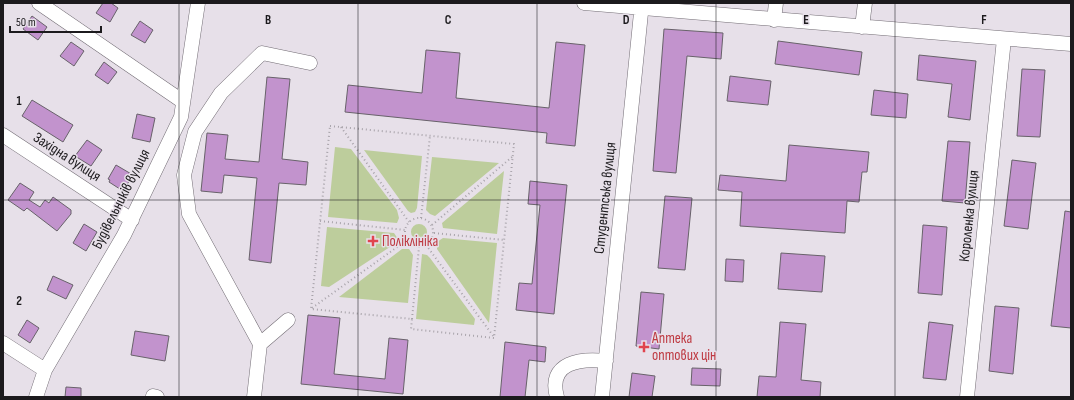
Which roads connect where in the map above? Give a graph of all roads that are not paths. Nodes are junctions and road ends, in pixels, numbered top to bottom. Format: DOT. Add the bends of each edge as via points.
graph roads {
  1 [pos="39,3"];
  2 [pos="198,3"];
  3 [pos="584,3"];
  4 [pos="776,3"];
  5 [pos="865,3"];
  6 [pos="642,6"];
  7 [pos="774,20"];
  8 [pos="862,27"];
  9 [pos="1004,39"];
  10 [pos="1071,44"];
  11 [pos="310,63"];
  12 [pos="182,101"];
  13 [pos="3,135"];
  14 [pos="132,220"];
  15 [pos="288,320"];
  16 [pos="3,343"];
  17 [pos="260,344"];
  18 [pos="606,361"];
  19 [pos="46,370"];
  20 [pos="36,397"];
  21 [pos="254,397"];
  22 [pos="558,397"];
  23 [pos="602,397"];
  24 [pos="967,397"];
  1 -- 12 [label="street"];
  2 -- 12 [label="street, Будівельників вулиця"];
  3 -- 6 [label="street"];
  4 -- 7 [label="street"];
  5 -- 8 [label="street"];
  6 -- 7 [label="street"];
  6 -- 18 [label="street, Студентська вулиця"];
  7 -- 8 [label="street"];
  8 -- 9 [label="street"];
  9 -- 10 [label="street"];
  9 -- 24 [label="street, Короленка вулиця"];
  11 -- 17 [label="street" via="262,54 221,94 195,132 184,175 189,214"];
  12 -- 14 [label="street, Будівельників вулиця" via="180,116"];
  13 -- 14 [label="street, Західна вулиця"];
  14 -- 19 [label="street, Будівельників вулиця"];
  15 -- 17 [label="street"];
  16 -- 19 [label="street"];
  17 -- 21 [label="street"];
  18 -- 22 [label="street" via="582,360 565,367 555,382"];
  18 -- 23 [label="street, Студентська вулиця"];
  19 -- 20 [label="street, Будівельників вулиця"];
}
